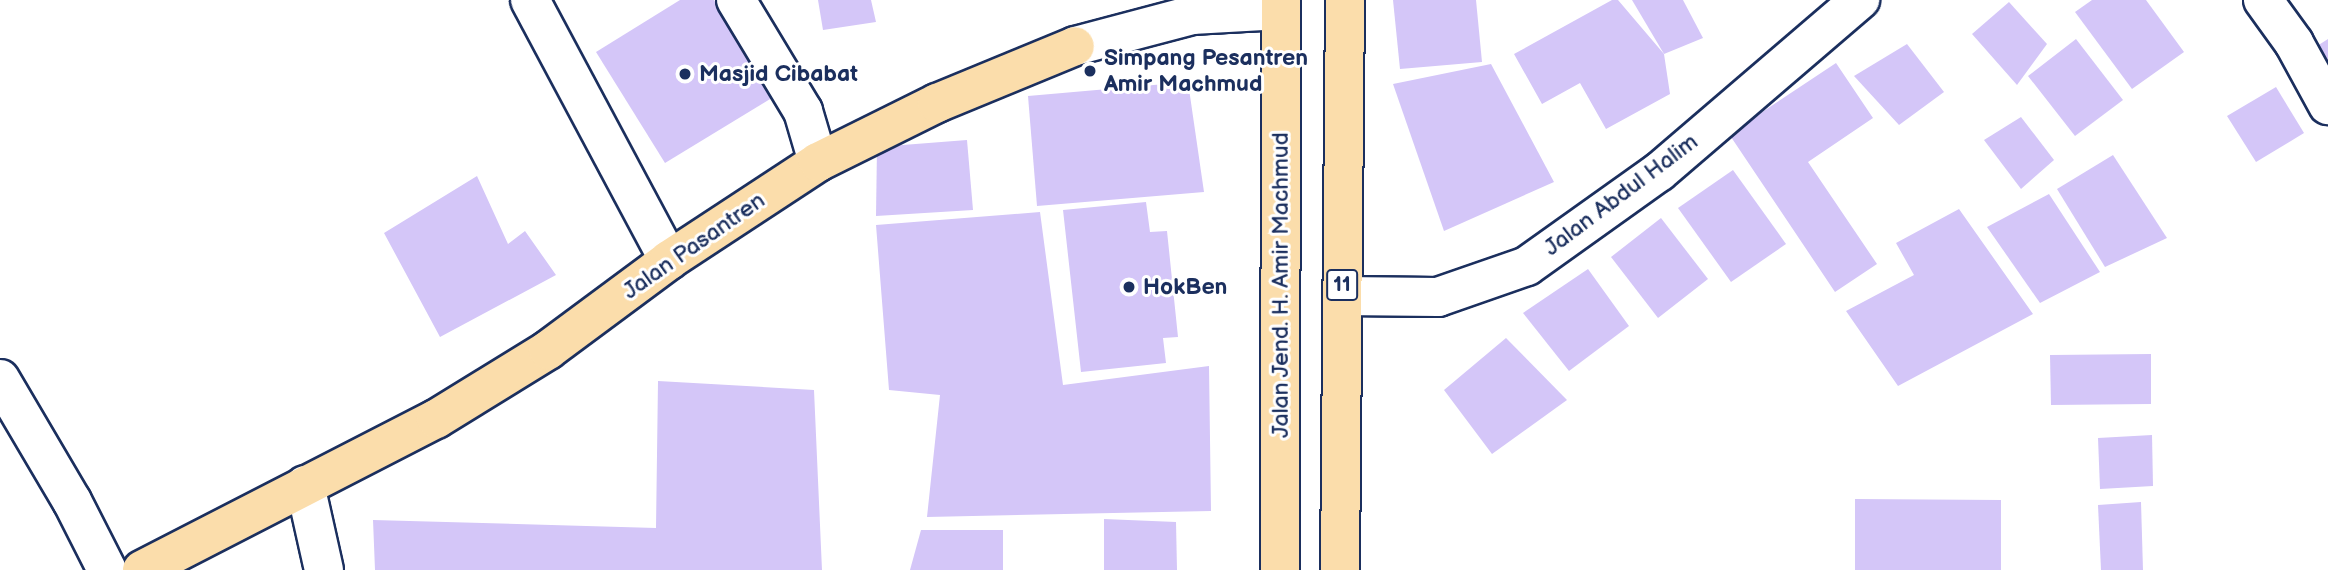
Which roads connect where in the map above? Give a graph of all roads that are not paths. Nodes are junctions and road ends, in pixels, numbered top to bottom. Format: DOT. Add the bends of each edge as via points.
graph roads {
  1 [pos="530,0"];
  2 [pos="736,0"];
  3 [pos="1345,0"];
  4 [pos="1860,0"];
  5 [pos="2263,0"];
  6 [pos="1281,5"];
  7 [pos="1075,46"];
  8 [pos="2328,104"];
  9 [pos="818,162"];
  10 [pos="669,260"];
  11 [pos="1342,296"];
  12 [pos="0,379"];
  13 [pos="305,485"];
  14 [pos="107,570"];
  15 [pos="142,570"];
  16 [pos="324,570"];
  17 [pos="1280,570"];
  18 [pos="1339,570"];
  1 -- 10 [label="street"];
  2 -- 9 [label="street" via="803,111"];
  3 -- 11 [label="main road, 11"];
  4 -- 11 [label="street, Jalan Abdul Halim" via="1659,172 1527,266 1438,297"];
  5 -- 8 [label="street"];
  6 -- 7 [label="street, Jalan Pasantren" via="1192,15"];
  6 -- 17 [label="main road, Jalan Jend. H. Amir Machmud"];
  7 -- 9 [label="main road, Jalan Pasantren" via="937,103"];
  9 -- 10 [label="main road, Jalan Pasantren"];
  10 -- 13 [label="main road, Jalan Pasantren" via="548,350 436,419"];
  11 -- 18 [label="main road, 11"];
  12 -- 14 [label="street"];
  13 -- 15 [label="main road, Jalan Pasantren"];
  13 -- 16 [label="street"];
}
